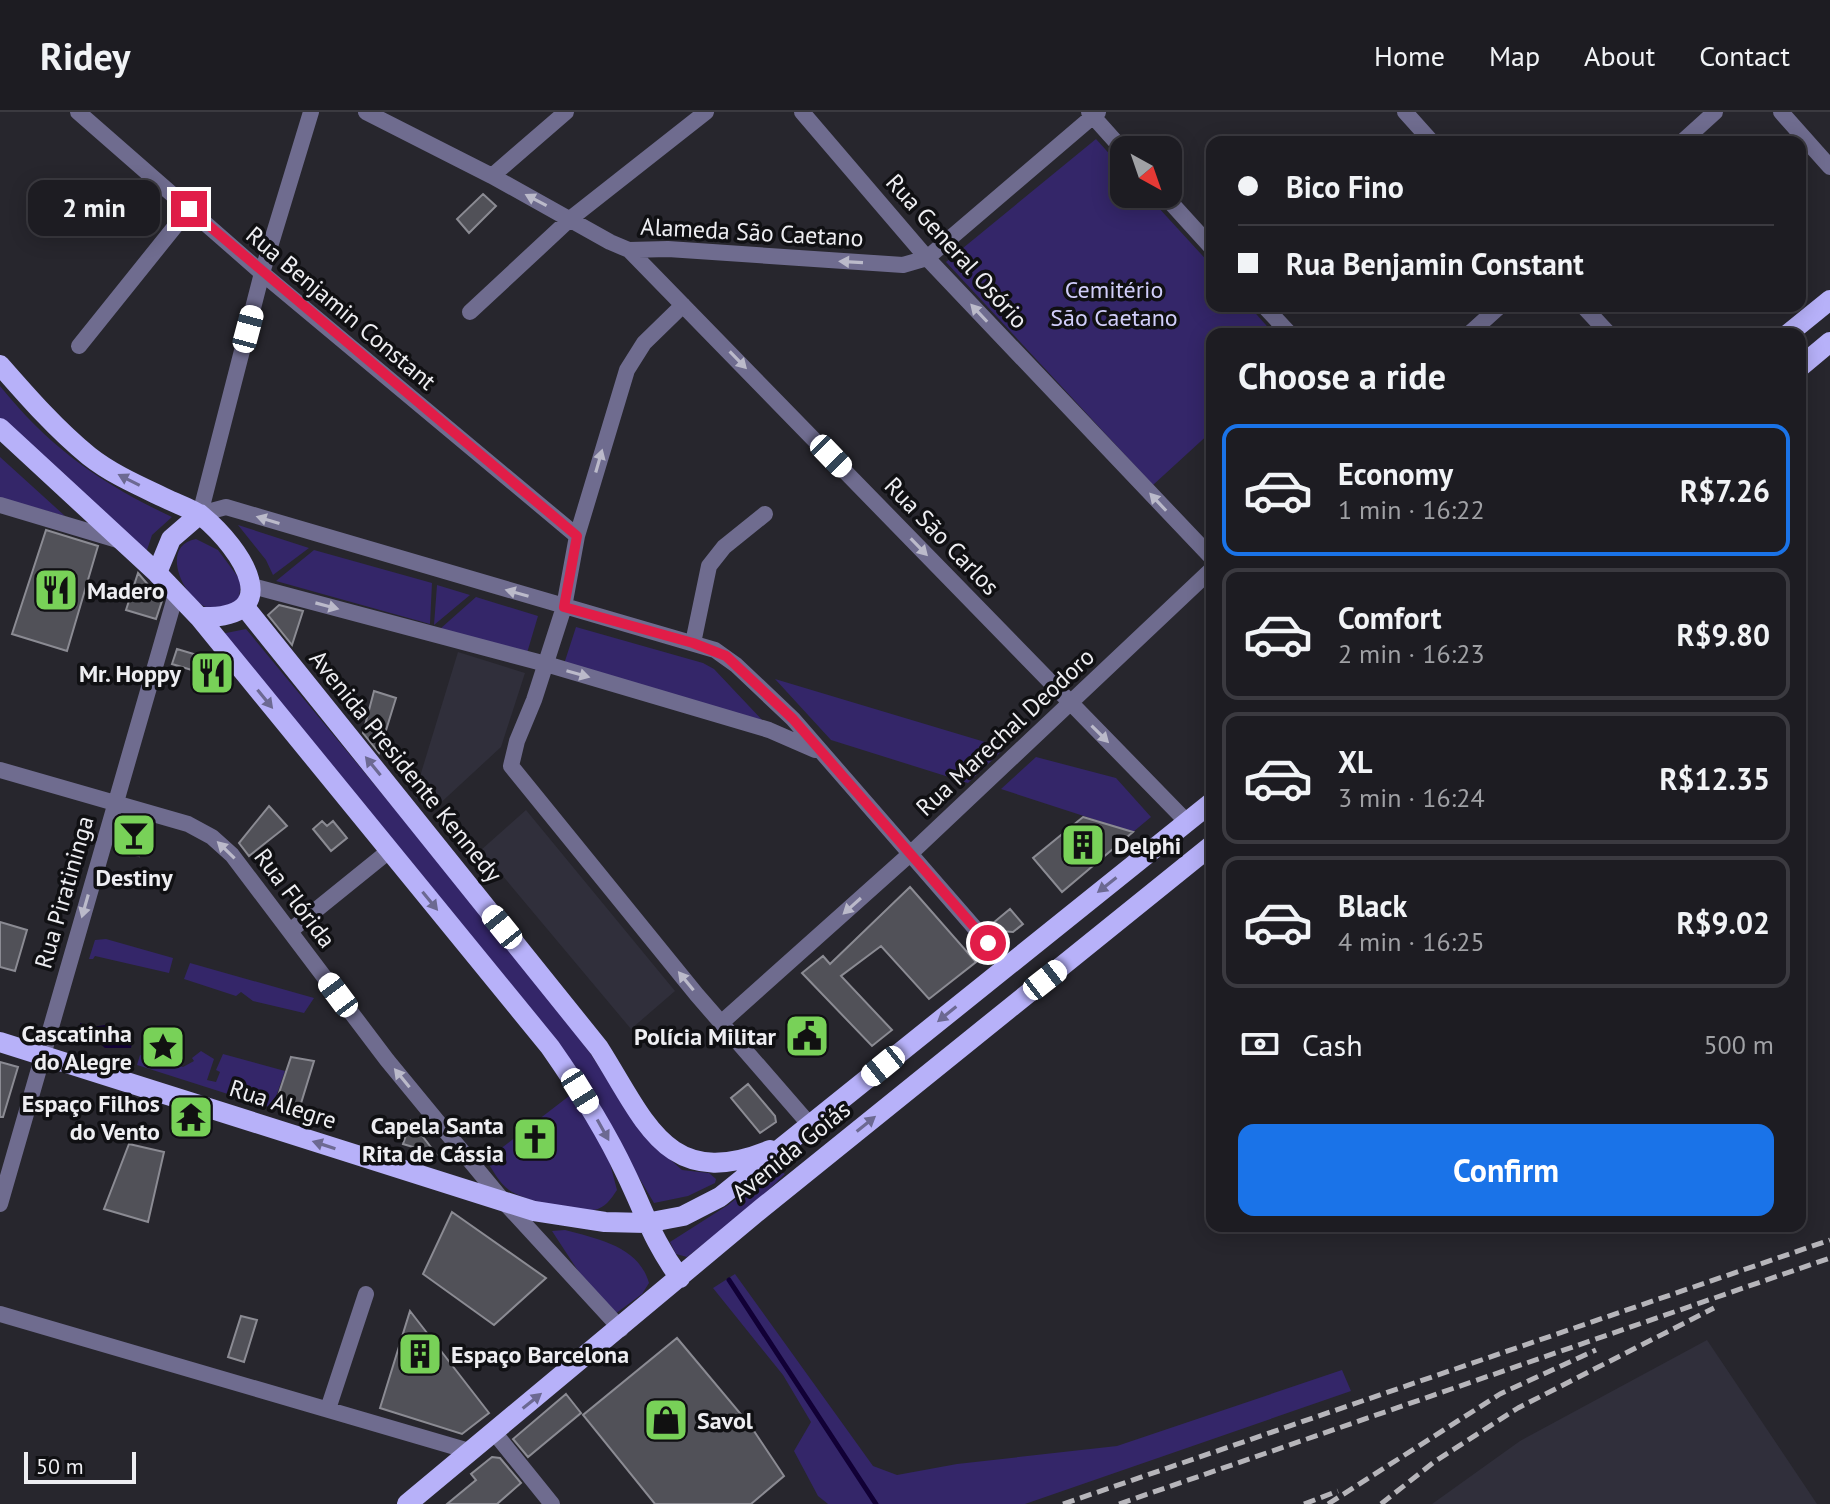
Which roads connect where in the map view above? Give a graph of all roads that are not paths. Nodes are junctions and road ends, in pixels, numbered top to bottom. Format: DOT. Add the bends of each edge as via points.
graph roads {
  1 [pos="78,112"];
  2 [pos="311,112"];
  3 [pos="366,112"];
  4 [pos="566,112"];
  5 [pos="706,112"];
  6 [pos="802,112"];
  7 [pos="1715,112"];
  8 [pos="1781,112"];
  9 [pos="1408,113"];
  10 [pos="1093,114"];
  11 [pos="1111,136"];
  12 [pos="1427,136"];
  13 [pos="1689,136"];
  14 [pos="1802,136"];
  15 [pos="1806,140"];
  16 [pos="1830,167"];
  17 [pos="492,176"];
  18 [pos="1176,208"];
  19 [pos="189,209"];
  20 [pos="570,219"];
  21 [pos="1206,241"];
  22 [pos="629,250"];
  23 [pos="927,258"];
  24 [pos="262,273"];
  25 [pos="1830,300"];
  26 [pos="683,305"];
  27 [pos="470,312"];
  28 [pos="1270,312"];
  29 [pos="1493,312"];
  30 [pos="1589,312"];
  31 [pos="1284,328"];
  32 [pos="1476,328"];
  33 [pos="1603,328"];
  34 [pos="1795,328"];
  35 [pos="1830,342"];
  36 [pos="79,346"];
  37 [pos="1806,362"];
  38 [pos="0,365"];
  39 [pos="0,428"];
  40 [pos="0,505"];
  41 [pos="200,514"];
  42 [pos="765,514"];
  43 [pos="577,536"];
  44 [pos="123,542"];
  45 [pos="1206,552"];
  46 [pos="157,573"];
  47 [pos="1206,575"];
  48 [pos="252,586"];
  49 [pos="176,594"];
  50 [pos="244,606"];
  51 [pos="564,607"];
  52 [pos="199,617"];
  53 [pos="693,643"];
  54 [pos="546,664"];
  55 [pos="775,700"];
  56 [pos="1070,703"];
  57 [pos="769,730"];
  58 [pos="824,755"];
  59 [pos="0,770"];
  60 [pos="115,804"];
  61 [pos="1206,807"];
  62 [pos="1187,822"];
  63 [pos="1206,850"];
  64 [pos="389,851"];
  65 [pos="910,854"];
  66 [pos="290,931"];
  67 [pos="1007,965"];
  68 [pos="721,1023"];
  69 [pos="0,1042"];
  70 [pos="43,1054"];
  71 [pos="810,1125"];
  72 [pos="790,1141"];
  73 [pos="505,1203"];
  74 [pos="0,1204"];
  75 [pos="762,1208"];
  76 [pos="646,1223"];
  77 [pos="680,1278"];
  78 [pos="366,1294"];
  79 [pos="0,1314"];
  80 [pos="621,1329"];
  81 [pos="328,1409"];
  82 [pos="493,1431"];
  83 [pos="469,1451"];
  84 [pos="407,1504"];
  85 [pos="552,1504"];
  1 -- 19 [label="street, Rua Benjamin Constant"];
  2 -- 24 [label="street"];
  3 -- 17 [label="street, Alameda São Caetano"];
  4 -- 17 [label="street"];
  5 -- 20 [label="street"];
  6 -- 23 [label="street, Rua General Osório"];
  7 -- 13 [label="street"];
  8 -- 14 [label="street"];
  9 -- 12 [label="street"];
  10 -- 11 [label="street"];
  10 -- 23 [label="street"];
  15 -- 16 [label="street"];
  20 -- 17 [label="street, Alameda São Caetano, one-way"];
  18 -- 21 [label="street"];
  19 -- 24 [label="street, Rua Benjamin Constant"];
  19 -- 36 [label="street"];
  20 -- 22 [label="street, Alameda São Caetano"];
  20 -- 27 [label="street"];
  23 -- 22 [label="street, Alameda São Caetano, one-way" via="903,265"];
  22 -- 26 [label="street, Rua São Carlos"];
  45 -- 23 [label="street, Rua General Osório, one-way"];
  24 -- 41 [label="street"];
  24 -- 43 [label="street, Rua Benjamin Constant"];
  25 -- 34 [label="main road"];
  43 -- 26 [label="street, one-way" via="627,370 644,343"];
  26 -- 56 [label="street, Rua São Carlos, one-way"];
  28 -- 31 [label="street"];
  29 -- 32 [label="street"];
  30 -- 33 [label="street"];
  35 -- 37 [label="main road"];
  41 -- 38 [label="main road, one-way" via="91,457 58,430"];
  39 -- 44 [label="main road"];
  40 -- 44 [label="street"];
  41 -- 46 [label="main road" via="171,539"];
  41 -- 48 [label="main road" via="245,565"];
  51 -- 41 [label="street, one-way" via="226,507"];
  42 -- 53 [label="street" via="709,566"];
  43 -- 51 [label="street"];
  44 -- 46 [label="main road"];
  46 -- 49 [label="main road"];
  47 -- 56 [label="street, Rua Marechal Deodoro"];
  48 -- 50 [label="main road"];
  48 -- 54 [label="street, one-way"];
  49 -- 52 [label="main road"];
  49 -- 60 [label="street, Rua Piratininga"];
  50 -- 52 [label="main road" via="225,616"];
  72 -- 50 [label="main road, Avenida Presidente Kennedy, one-way" via="754,1157 707,1164 685,1159 663,1144 599,1048"];
  51 -- 53 [label="street"];
  51 -- 54 [label="street"];
  52 -- 64 [label="main road, one-way"];
  53 -- 55 [label="street" via="726,656"];
  54 -- 57 [label="street, one-way"];
  68 -- 54 [label="street, one-way" via="511,766"];
  55 -- 57 [label="street" via="776,718"];
  55 -- 58 [label="street"];
  56 -- 62 [label="street, Rua São Carlos, one-way"];
  56 -- 65 [label="street, Rua Marechal Deodoro"];
  57 -- 58 [label="street"];
  58 -- 65 [label="street"];
  59 -- 60 [label="street, Rua Flórida"];
  66 -- 60 [label="street, Rua Flórida, one-way" via="212,837 188,824"];
  60 -- 70 [label="street, Rua Piratininga, one-way"];
  61 -- 62 [label="main road, Avenida Goiás"];
  62 -- 67 [label="main road, Avenida Goiás, one-way"];
  75 -- 63 [label="main road, Avenida Goiás, one-way"];
  64 -- 66 [label="street"];
  64 -- 76 [label="main road, one-way" via="567,1072 618,1157"];
  65 -- 67 [label="street"];
  65 -- 68 [label="street, Rua Marechal Deodoro, one-way"];
  73 -- 66 [label="street, Rua Flórida, one-way"];
  67 -- 71 [label="main road, Avenida Goiás, one-way"];
  68 -- 71 [label="street"];
  69 -- 70 [label="main road, Rua Alegre"];
  73 -- 70 [label="main road, Rua Alegre, one-way"];
  70 -- 74 [label="street, Rua Piratininga"];
  71 -- 72 [label="main road, Avenida Goiás"];
  71 -- 75 [label="main road" via="821,1138 821,1148"];
  72 -- 76 [label="main road, Avenida Goiás" via="705,1206"];
  73 -- 76 [label="main road, Rua Alegre" via="563,1217"];
  73 -- 80 [label="street, Rua Flórida"];
  75 -- 77 [label="main road, Avenida Goiás"];
  76 -- 77 [label="main road"];
  77 -- 80 [label="main road, Avenida Goiás"];
  78 -- 81 [label="street"];
  79 -- 81 [label="street"];
  82 -- 80 [label="main road, Avenida Goiás, one-way"];
  81 -- 83 [label="street"];
  82 -- 83 [label="main road, Avenida Goiás"];
  82 -- 85 [label="street"];
  83 -- 84 [label="main road, Avenida Goiás"];
}
